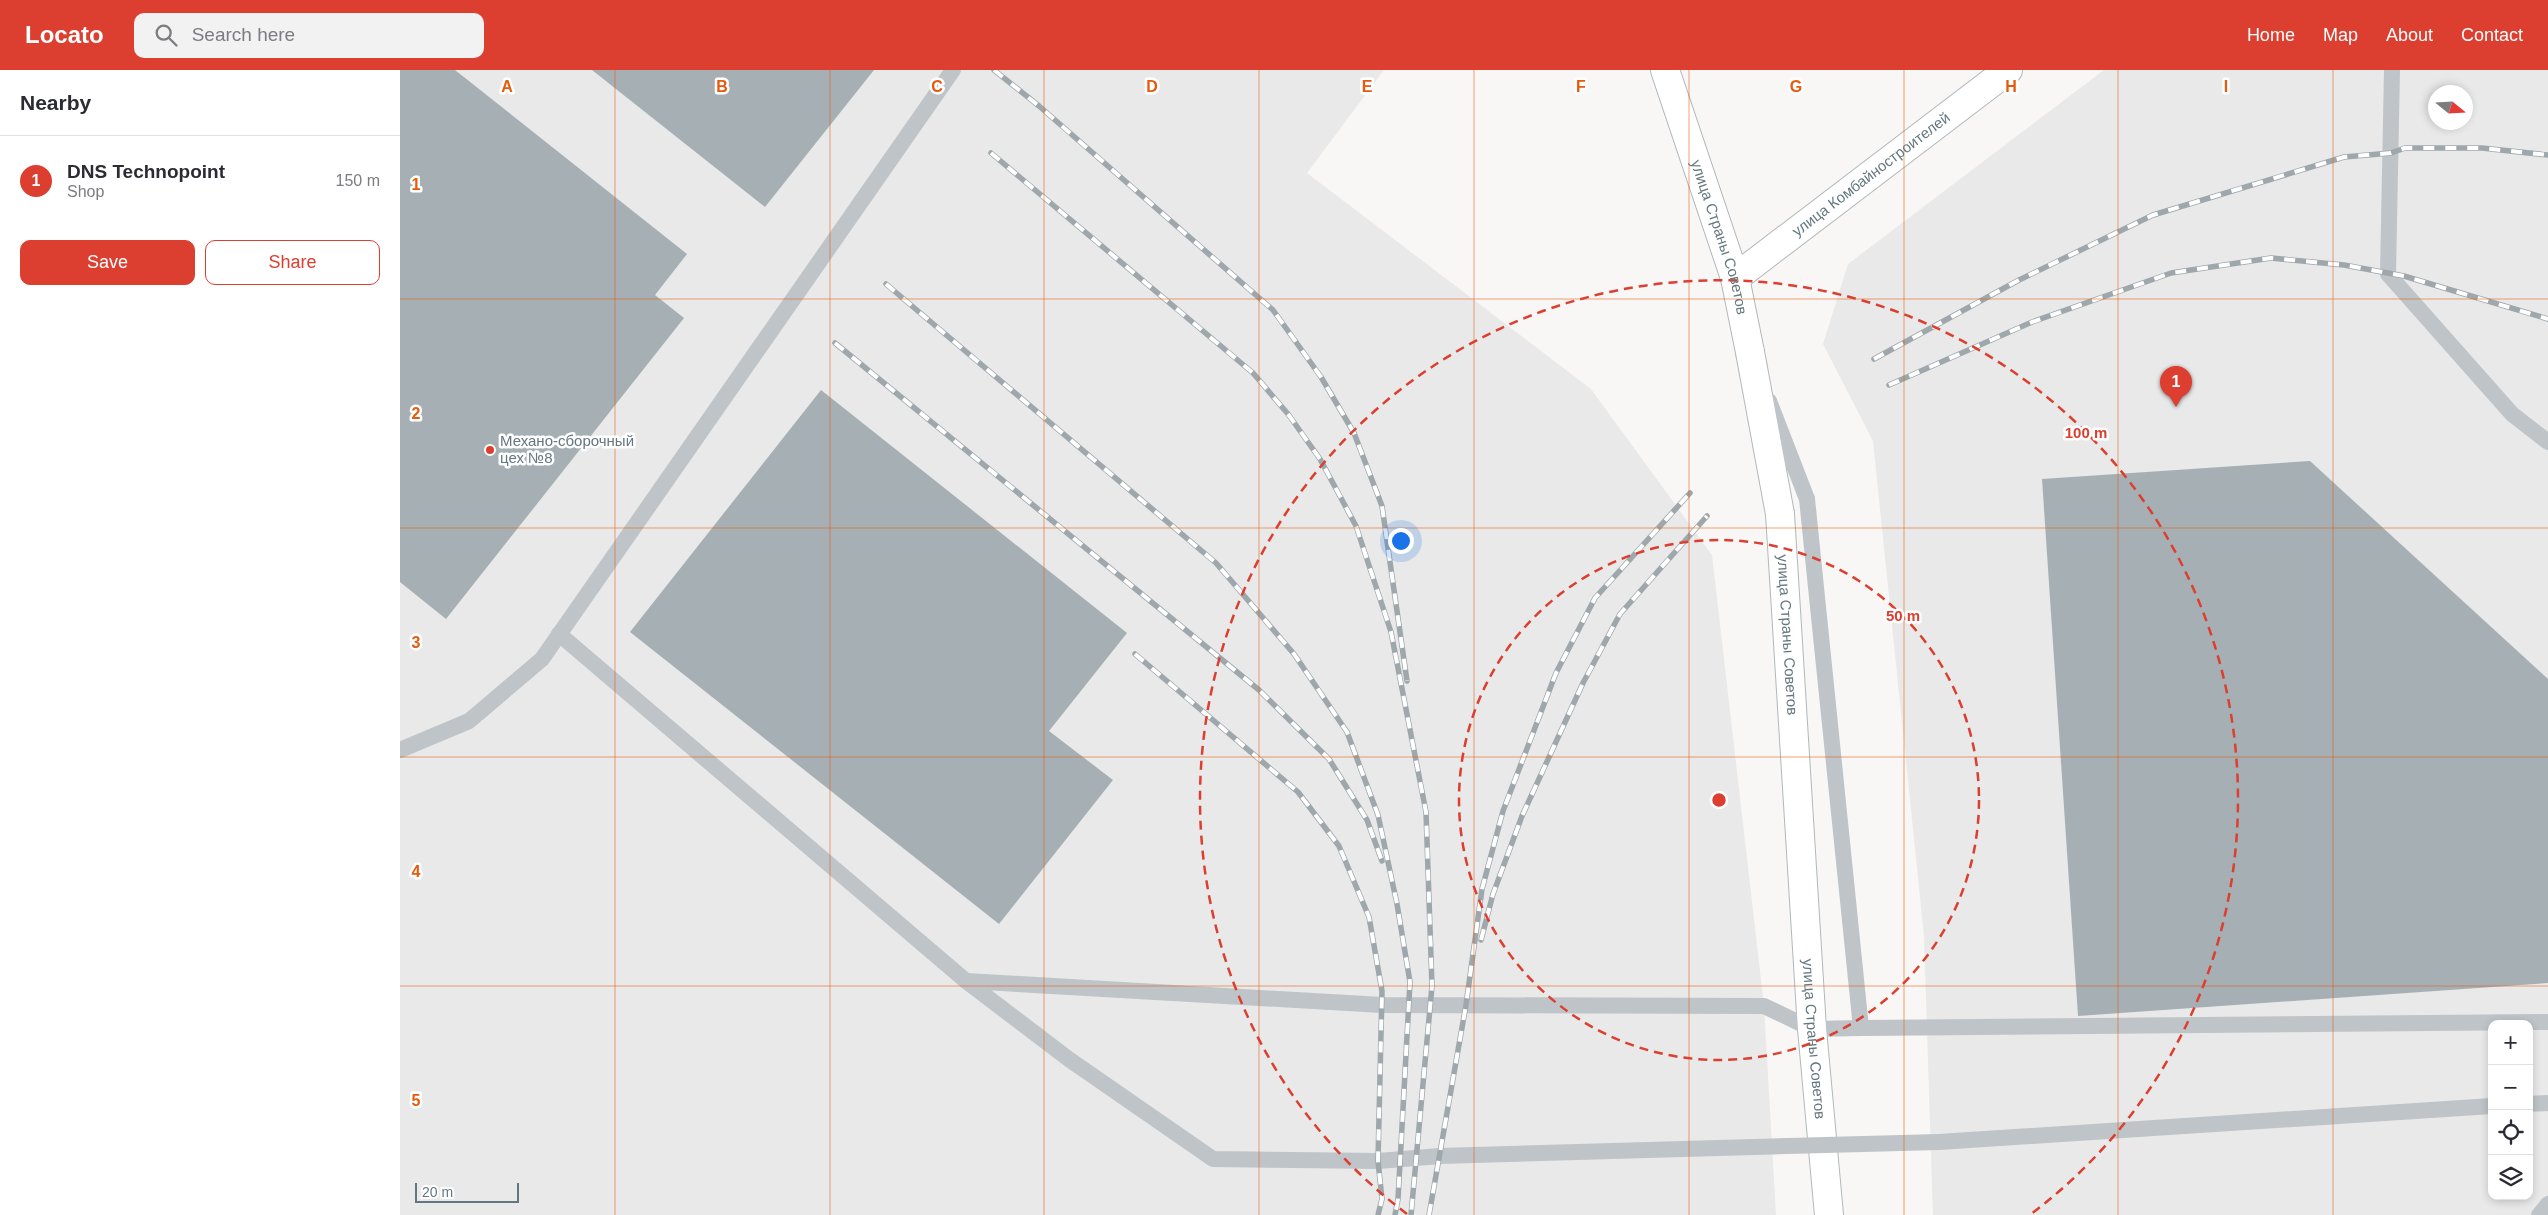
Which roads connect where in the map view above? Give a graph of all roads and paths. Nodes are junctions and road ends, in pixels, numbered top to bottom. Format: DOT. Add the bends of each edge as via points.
graph roads {
  1 [pos="953,70"];
  2 [pos="1665,70"];
  3 [pos="2008,70"];
  4 [pos="2392,70"];
  5 [pos="1735,278"];
  6 [pos="1750,352"];
  7 [pos="2548,442"];
  8 [pos="559,634"];
  9 [pos="400,750"];
  10 [pos="966,981"];
  11 [pos="2548,1022"];
  12 [pos="1861,1028"];
  13 [pos="1812,1029"];
  14 [pos="2548,1103"];
  15 [pos="2533,1104"];
  16 [pos="2488,1106"];
  17 [pos="2548,1204"];
  18 [pos="1829,1215"];
  19 [pos="2539,1215"];
  1 -- 8 [label="lane"];
  2 -- 5 [label="main road, улица Страны Советов"];
  3 -- 5 [label="main road, улица Комбайностроителей"];
  4 -- 7 [label="lane" via="2388,274 2512,414"];
  5 -- 6 [label="main road, улица Страны Советов"];
  6 -- 12 [label="lane, bridge" via="1807,499"];
  6 -- 13 [label="main road, улица Страны Советов, bridge" via="1780,514"];
  8 -- 9 [label="lane" via="542,659 469,721"];
  8 -- 10 [label="lane"];
  10 -- 13 [label="lane" via="1382,1005 1764,1006"];
  10 -- 16 [label="lane, bridge" via="1070,1060 1213,1159 1378,1161 1440,1156 1940,1142"];
  11 -- 12 [label="lane"];
  12 -- 13 [label="lane"];
  13 -- 18 [label="main road, улица Страны Советов"];
  14 -- 15 [label="lane"];
  17 -- 19 [label="lane"];
}
